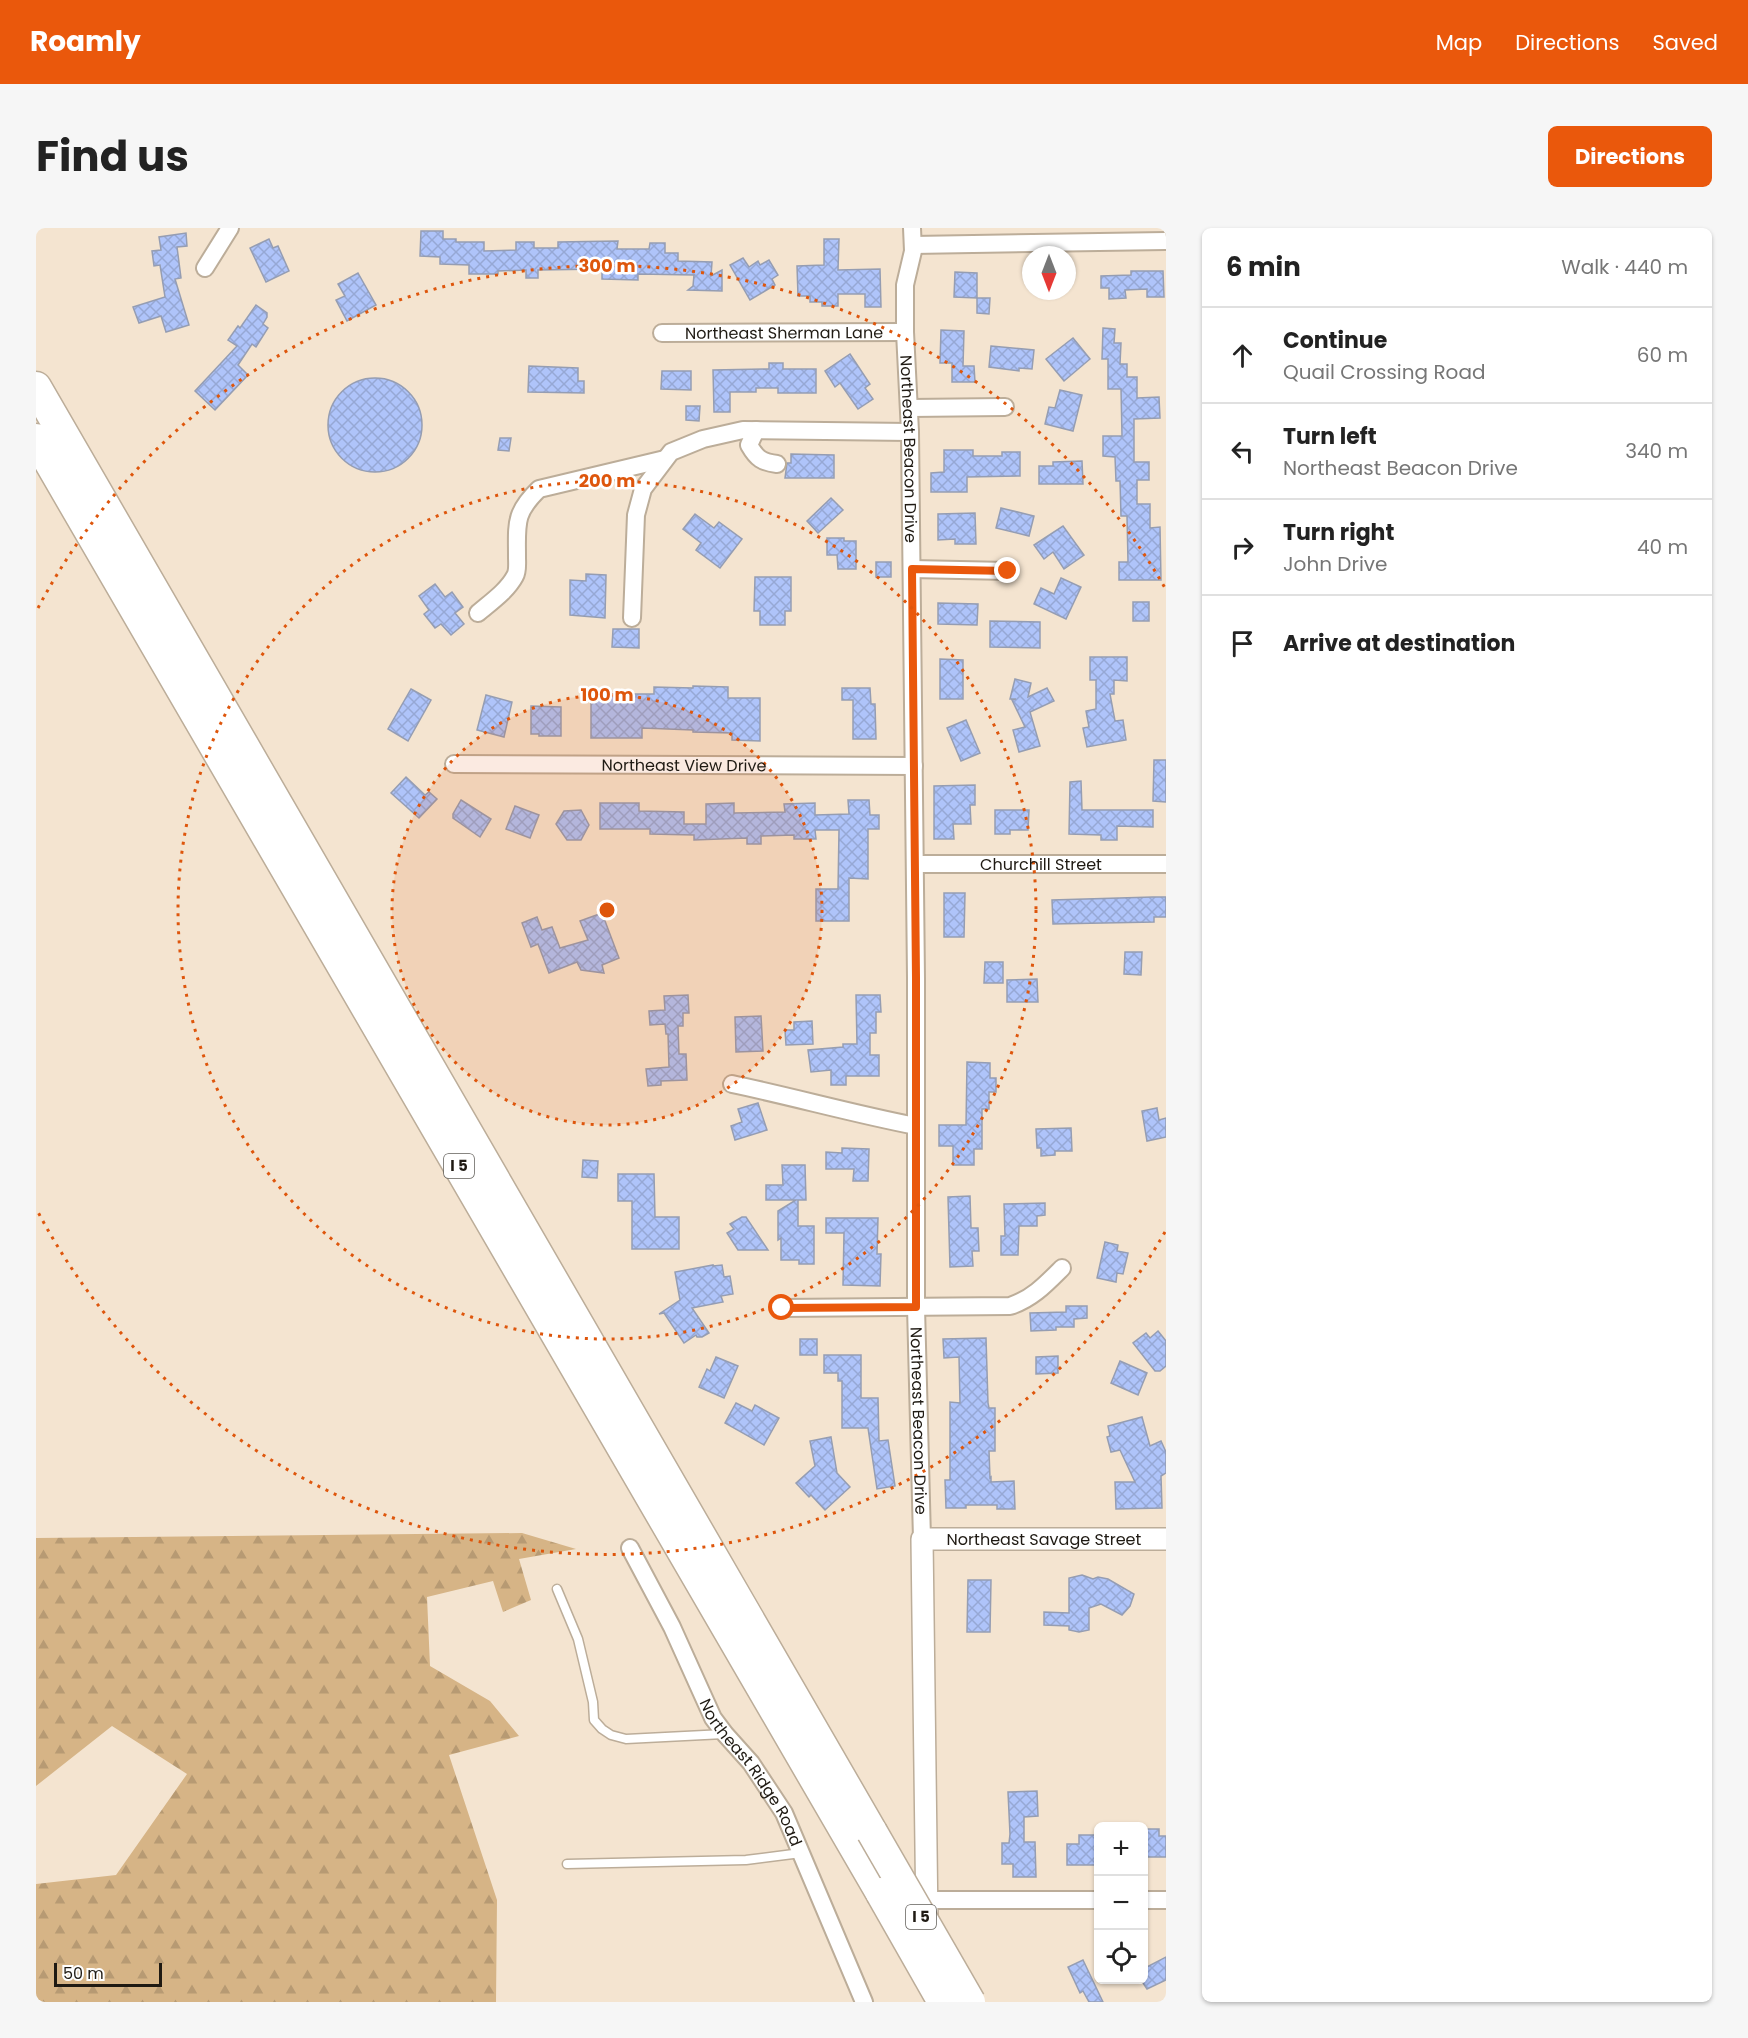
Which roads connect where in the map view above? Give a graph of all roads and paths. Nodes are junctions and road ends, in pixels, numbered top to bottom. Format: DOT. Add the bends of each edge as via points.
graph roads {
  1 [pos="230,228"];
  2 [pos="912,236"];
  3 [pos="1166,241"];
  4 [pos="206,268"];
  5 [pos="905,332"];
  6 [pos="662,333"];
  7 [pos="36,387"];
  8 [pos="1005,407"];
  9 [pos="910,408"];
  10 [pos="756,430"];
  11 [pos="910,432"];
  12 [pos="36,439"];
  13 [pos="665,459"];
  14 [pos="777,465"];
  15 [pos="912,569"];
  16 [pos="1008,571"];
  17 [pos="478,613"];
  18 [pos="632,618"];
  19 [pos="454,764"];
  20 [pos="914,766"];
  21 [pos="915,864"];
  22 [pos="1166,864"];
  23 [pos="732,1084"];
  24 [pos="916,1126"];
  25 [pos="1062,1268"];
  26 [pos="916,1307"];
  27 [pos="782,1308"];
  28 [pos="922,1539"];
  29 [pos="1166,1539"];
  30 [pos="630,1548"];
  31 [pos="557,1589"];
  32 [pos="724,1734"];
  33 [pos="801,1853"];
  34 [pos="567,1864"];
  35 [pos="927,1900"];
  36 [pos="1094,1900"];
  37 [pos="1148,1900"];
  38 [pos="1166,1900"];
  39 [pos="864,2002"];
  40 [pos="928,2002"];
  41 [pos="943,2002"];
  42 [pos="970,2002"];
  1 -- 4 [label="street"];
  2 -- 3 [label="street"];
  2 -- 5 [label="street, Northeast Beacon Drive" via="905,285"];
  5 -- 6 [label="street, Northeast Sherman Lane"];
  5 -- 9 [label="street, Northeast Beacon Drive"];
  7 -- 42 [label="highway, I 5, bridge"];
  8 -- 9 [label="street"];
  9 -- 11 [label="street, Northeast Beacon Drive"];
  10 -- 11 [label="street"];
  10 -- 13 [label="street" via="703,440 670,452"];
  10 -- 14 [label="street" via="749,445 755,456"];
  11 -- 15 [label="street, Northeast Beacon Drive"];
  12 -- 41 [label="highway, I 5, bridge"];
  13 -- 17 [label="street" via="539,489 526,501 517,524 517,574"];
  13 -- 18 [label="street" via="643,489 636,515"];
  15 -- 16 [label="street"];
  15 -- 20 [label="street, Northeast Beacon Drive"];
  19 -- 20 [label="street, Northeast View Drive"];
  20 -- 21 [label="street, Northeast Beacon Drive"];
  21 -- 22 [label="street, Churchill Street"];
  21 -- 24 [label="street, Northeast Beacon Drive"];
  23 -- 24 [label="street"];
  24 -- 26 [label="street, Northeast Beacon Drive"];
  25 -- 26 [label="street" via="1034,1295 1010,1306"];
  26 -- 27 [label="street"];
  26 -- 28 [label="street, Northeast Beacon Drive"];
  28 -- 29 [label="street, Northeast Savage Street"];
  28 -- 35 [label="street, Northeast Beacon Drive"];
  30 -- 32 [label="street, Northeast Ridge Road"];
  31 -- 32 [label="lane" via="578,1639 594,1720 602,1729 611,1736 626,1738"];
  32 -- 33 [label="street, Northeast Ridge Road" via="764,1781 784,1813"];
  33 -- 34 [label="lane" via="746,1860"];
  33 -- 39 [label="street, Northeast Ridge Road"];
  35 -- 36 [label="street"];
  35 -- 40 [label="street, Northeast Beacon Drive"];
  37 -- 38 [label="street"];
}
